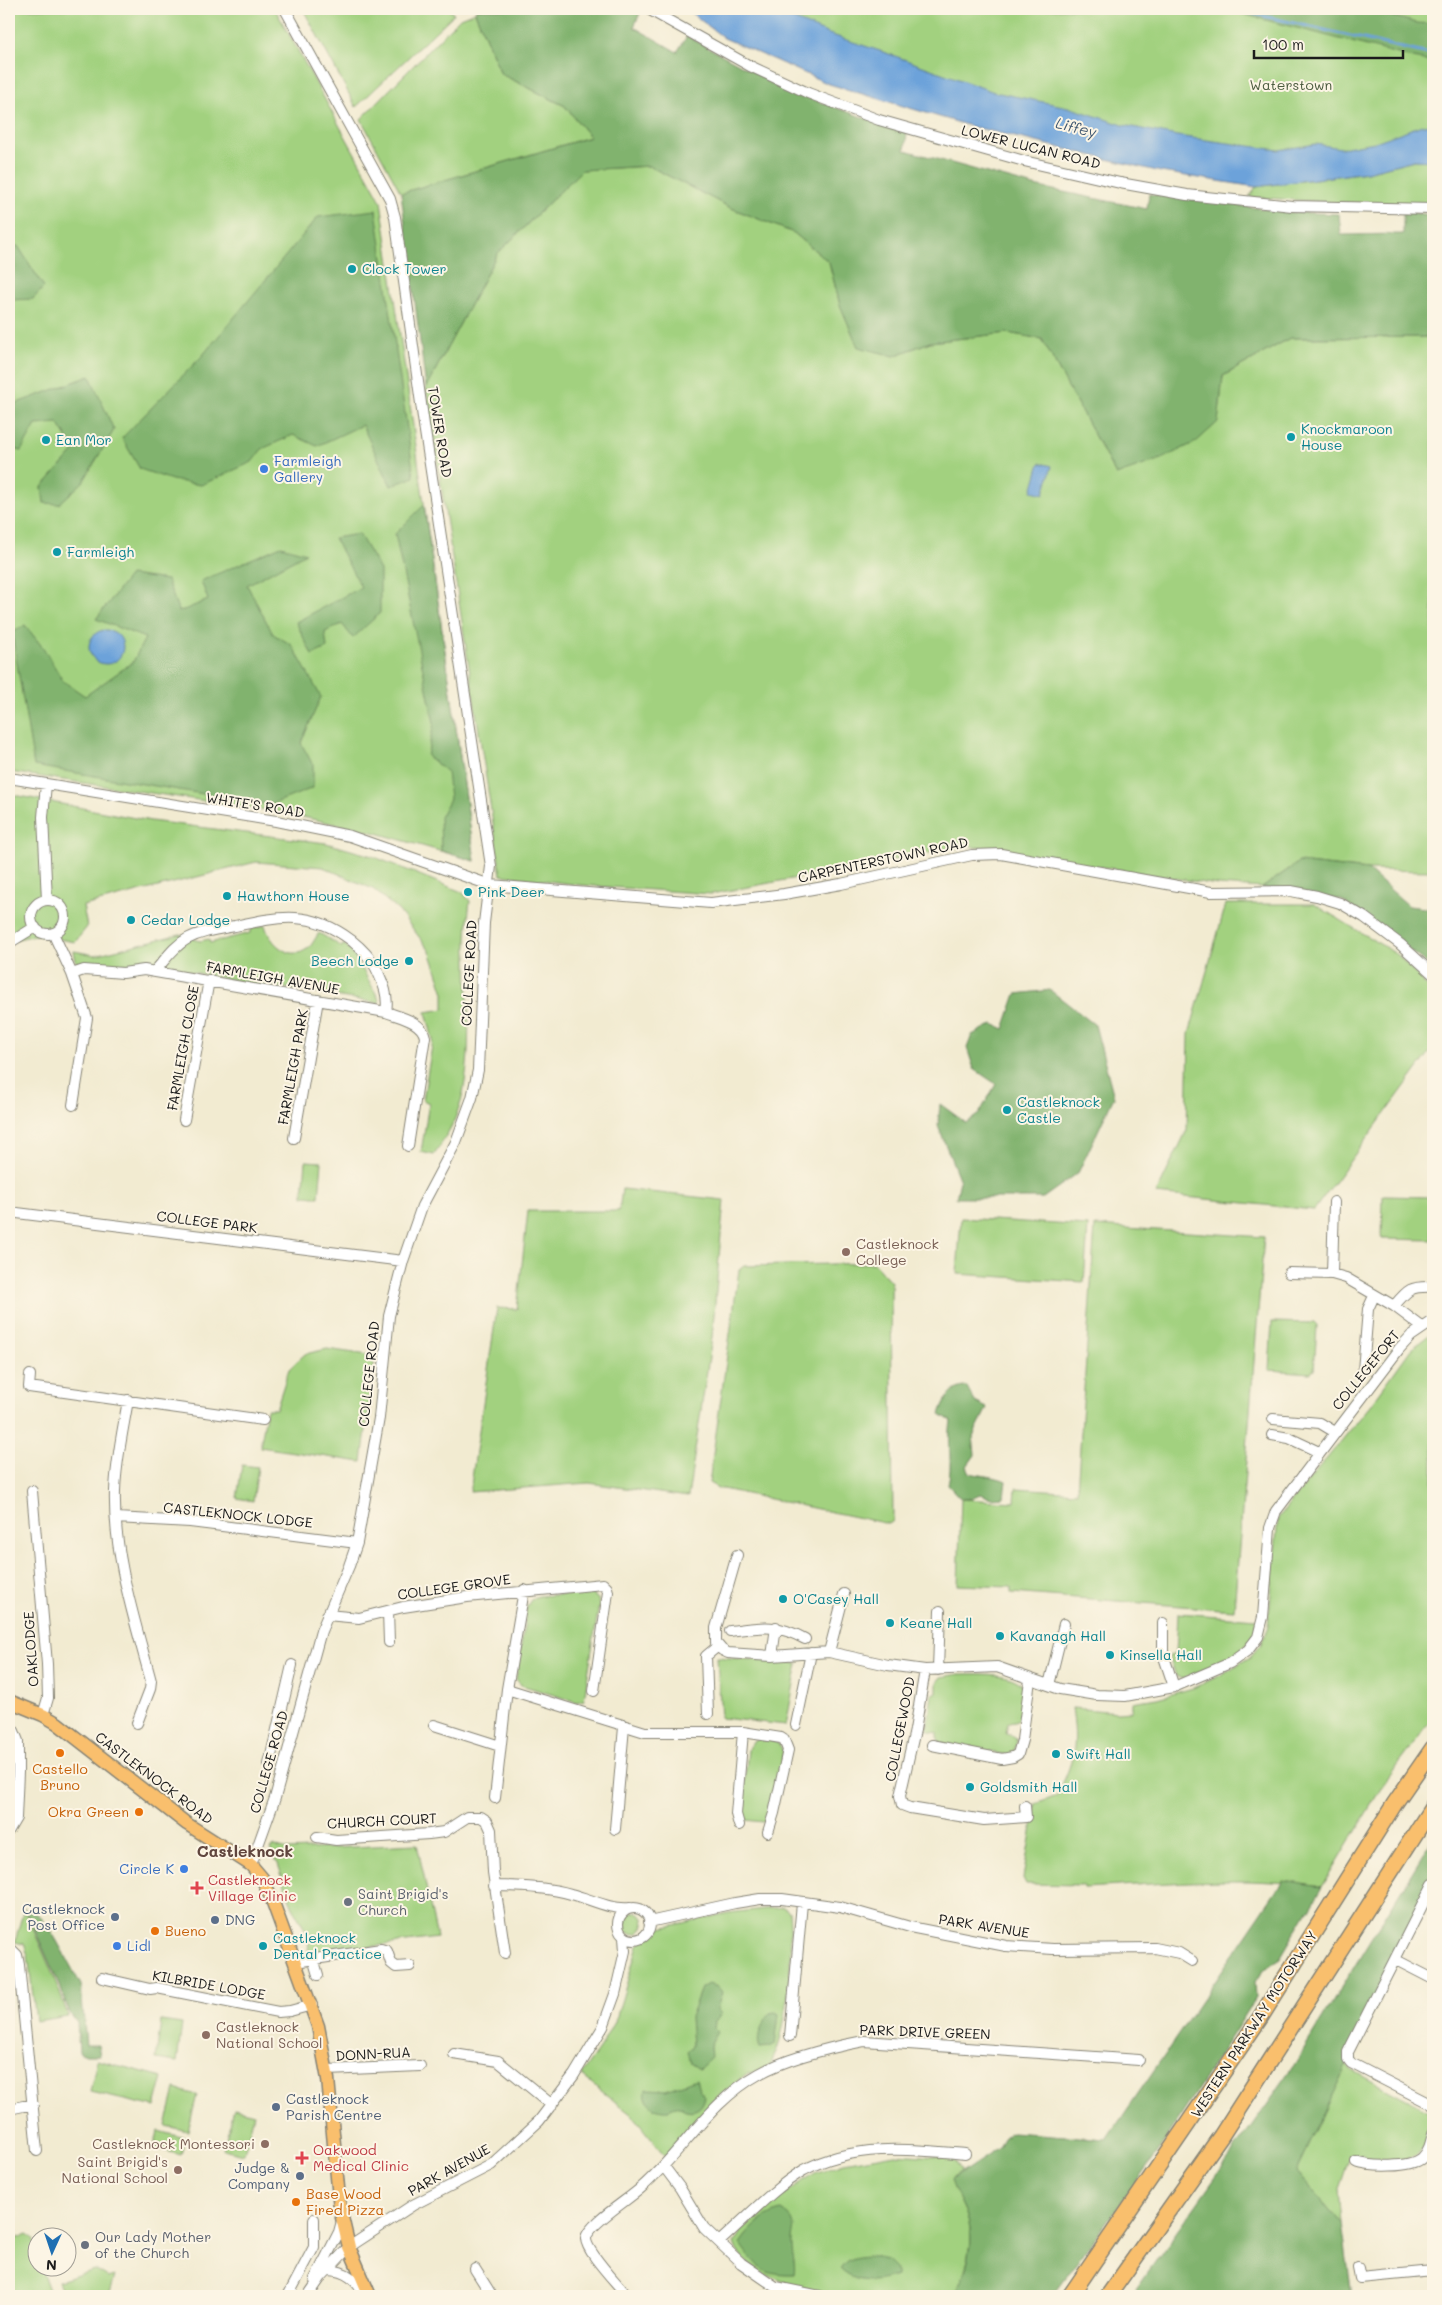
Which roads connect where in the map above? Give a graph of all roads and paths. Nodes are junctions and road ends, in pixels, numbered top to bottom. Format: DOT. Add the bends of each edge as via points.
graph roads {
  1 [pos="285,9"];
  2 [pos="648,9"];
  3 [pos="1433,209"];
  4 [pos="9,778"];
  5 [pos="46,784"];
  6 [pos="490,885"];
  7 [pos="47,900"];
  8 [pos="35,927"];
  9 [pos="53,933"];
  10 [pos="9,943"];
  11 [pos="155,971"];
  12 [pos="72,974"];
  13 [pos="1433,974"];
  14 [pos="209,980"];
  15 [pos="318,1000"];
  16 [pos="386,1012"];
  17 [pos="73,1105"];
  18 [pos="184,1120"];
  19 [pos="294,1138"];
  20 [pos="408,1146"];
  21 [pos="1334,1202"];
  22 [pos="9,1212"];
  23 [pos="402,1261"];
  24 [pos="1289,1273"];
  25 [pos="1332,1274"];
  26 [pos="1433,1287"];
  27 [pos="1374,1296"];
  28 [pos="1394,1306"];
  29 [pos="1433,1321"];
  30 [pos="1422,1327"];
  31 [pos="1363,1371"];
  32 [pos="30,1375"];
  33 [pos="128,1400"];
  34 [pos="1273,1419"];
  35 [pos="263,1420"];
  36 [pos="1335,1432"];
  37 [pos="1272,1435"];
  38 [pos="1319,1452"];
  39 [pos="32,1491"];
  40 [pos="116,1518"];
  41 [pos="1270,1528"];
  42 [pos="357,1543"];
  43 [pos="737,1555"];
  44 [pos="524,1590"];
  45 [pos="844,1594"];
  46 [pos="388,1611"];
  47 [pos="940,1611"];
  48 [pos="327,1615"];
  49 [pos="1163,1623"];
  50 [pos="1064,1624"];
  51 [pos="776,1627"];
  52 [pos="730,1631"];
  53 [pos="805,1639"];
  54 [pos="389,1642"];
  55 [pos="718,1646"];
  56 [pos="829,1652"];
  57 [pos="811,1653"];
  58 [pos="772,1656"];
  59 [pos="292,1666"];
  60 [pos="925,1670"];
  61 [pos="938,1670"];
  62 [pos="1030,1680"];
  63 [pos="1049,1686"];
  64 [pos="1174,1687"];
  65 [pos="507,1689"];
  66 [pos="594,1691"];
  67 [pos="9,1701"];
  68 [pos="708,1714"];
  69 [pos="43,1715"];
  70 [pos="787,1716"];
  71 [pos="137,1723"];
  72 [pos="434,1725"];
  73 [pos="9,1727"];
  74 [pos="624,1727"];
  75 [pos="278,1729"];
  76 [pos="293,1732"];
  77 [pos="743,1732"];
  78 [pos="500,1746"];
  79 [pos="932,1746"];
  80 [pos="1433,1748"];
  81 [pos="269,1764"];
  82 [pos="496,1798"];
  83 [pos="1025,1806"];
  84 [pos="1433,1806"];
  85 [pos="739,1825"];
  86 [pos="615,1829"];
  87 [pos="9,1830"];
  88 [pos="768,1832"];
  89 [pos="317,1837"];
  90 [pos="251,1865"];
  91 [pos="1433,1884"];
  92 [pos="494,1886"];
  93 [pos="802,1902"];
  94 [pos="630,1908"];
  95 [pos="649,1922"];
  96 [pos="624,1937"];
  97 [pos="9,1947"];
  98 [pos="505,1953"];
  99 [pos="314,1958"];
  100 [pos="1396,1960"];
  101 [pos="1192,1961"];
  102 [pos="295,1962"];
  103 [pos="410,1966"];
  104 [pos="318,1975"];
  105 [pos="102,1978"];
  106 [pos="1433,1979"];
  107 [pos="312,2005"];
  108 [pos="790,2036"];
  109 [pos="454,2054"];
  110 [pos="1139,2060"];
  111 [pos="420,2066"];
  112 [pos="327,2070"];
  113 [pos="33,2104"];
  114 [pos="552,2105"];
  115 [pos="1433,2105"];
  116 [pos="9,2110"];
  117 [pos="1433,2133"];
  118 [pos="37,2151"];
  119 [pos="965,2154"];
  120 [pos="1356,2162"];
  121 [pos="665,2168"];
  122 [pos="314,2219"];
  123 [pos="342,2221"];
  124 [pos="719,2242"];
  125 [pos="349,2247"];
  126 [pos="1358,2268"];
  127 [pos="475,2269"];
  128 [pos="328,2270"];
  129 [pos="1433,2271"];
  130 [pos="288,2296"];
  131 [pos="308,2296"];
  132 [pos="368,2296"];
  133 [pos="492,2296"];
  134 [pos="627,2296"];
  135 [pos="820,2296"];
  136 [pos="1070,2296"];
  137 [pos="1108,2296"];
  1 -- 6 [label="street, TOWER ROAD" via="381,183 396,217 491,866"];
  2 -- 3 [label="street, LOWER LUCAN ROAD" via="750,66 808,93 879,120 1024,161 1120,184 1187,195 1292,206"];
  4 -- 5 [label="street, WHITE'S ROAD"];
  5 -- 6 [label="street, WHITE'S ROAD" via="350,836"];
  5 -- 7 [label="street" via="43,817"];
  6 -- 13 [label="street, CARPENTERSTOWN ROAD" via="711,903 841,884 972,855 1000,854 1211,892 1291,891 1317,896 1340,903 1364,917"];
  6 -- 23 [label="street, COLLEGE ROAD" via="484,923 478,1070 472,1098 456,1142 419,1213"];
  7 -- 8 [label="street" via="33,909 31,915"];
  7 -- 9 [label="street" via="56,902 64,912 63,924"];
  8 -- 9 [label="street" via="40,932"];
  8 -- 10 [label="street"];
  9 -- 12 [label="street"];
  11 -- 12 [label="street, FARMLEIGH AVENUE" via="84,970"];
  11 -- 14 [label="street, FARMLEIGH AVENUE"];
  11 -- 16 [label="street" via="187,939 211,930 275,917 314,920 337,930 371,959 384,985 388,1000"];
  12 -- 17 [label="street" via="87,1018"];
  14 -- 15 [label="street, FARMLEIGH AVENUE"];
  14 -- 18 [label="street, FARMLEIGH CLOSE"];
  15 -- 16 [label="street, FARMLEIGH AVENUE"];
  15 -- 19 [label="street, FARMLEIGH PARK"];
  16 -- 20 [label="street, FARMLEIGH AVENUE" via="424,1030"];
  21 -- 25 [label="street"];
  22 -- 23 [label="street, COLLEGE PARK"];
  23 -- 42 [label="street, COLLEGE ROAD" via="389,1316 379,1418"];
  24 -- 25 [label="street, COLLEGEFORT"];
  25 -- 27 [label="street, COLLEGEFORT" via="1346,1278"];
  26 -- 28 [label="street" via="1407,1290"];
  27 -- 28 [label="street, COLLEGEFORT"];
  27 -- 31 [label="street, COLLEGEFORT" via="1368,1309"];
  28 -- 30 [label="street, COLLEGEFORT"];
  29 -- 30 [label="street, COLLEGEFORT"];
  30 -- 36 [label="street, COLLEGEFORT" via="1398,1349"];
  32 -- 33 [label="street" via="29,1387"];
  33 -- 35 [label="street"];
  33 -- 40 [label="street" via="115,1490"];
  34 -- 36 [label="street, COLLEGEFORT" via="1320,1423"];
  36 -- 38 [label="street, COLLEGEFORT"];
  37 -- 38 [label="street" via="1289,1438"];
  38 -- 41 [label="street, COLLEGEFORT" via="1276,1511"];
  39 -- 69 [label="street, OAKLODGE" via="48,1671 48,1698"];
  40 -- 42 [label="street, CASTLEKNOCK LODGE" via="193,1522"];
  40 -- 71 [label="street" via="130,1610 150,1681"];
  41 -- 64 [label="street, COLLEGEWOOD" via="1263,1617 1258,1638 1230,1663"];
  42 -- 48 [label="street, COLLEGE ROAD"];
  43 -- 55 [label="street" via="716,1628 714,1640"];
  44 -- 46 [label="street, COLLEGE GROVE"];
  44 -- 65 [label="street, COLLEGE GROVE"];
  44 -- 66 [label="street, COLLEGE GROVE" via="603,1584 607,1588"];
  45 -- 56 [label="street"];
  46 -- 48 [label="street, COLLEGE GROVE" via="359,1618"];
  46 -- 54 [label="street, COLLEGE GROVE"];
  47 -- 61 [label="street"];
  48 -- 76 [label="street, COLLEGE ROAD"];
  49 -- 64 [label="street" via="1163,1654"];
  50 -- 63 [label="street"];
  51 -- 52 [label="street"];
  51 -- 53 [label="street" via="790,1630"];
  51 -- 58 [label="street"];
  55 -- 58 [label="street, COLLEGEWOOD" via="728,1652"];
  55 -- 68 [label="street" via="706,1656"];
  56 -- 57 [label="street, COLLEGEWOOD"];
  56 -- 60 [label="street, COLLEGEWOOD"];
  57 -- 58 [label="street, COLLEGEWOOD"];
  57 -- 70 [label="street" via="797,1722"];
  59 -- 75 [label="street"];
  60 -- 61 [label="street, COLLEGEWOOD"];
  60 -- 83 [label="street, COLLEGEWOOD" via="900,1796 902,1805 984,1820 1026,1817"];
  61 -- 62 [label="street, COLLEGEWOOD" via="997,1667"];
  62 -- 63 [label="street, COLLEGEWOOD"];
  62 -- 79 [label="street" via="1018,1754 1002,1759"];
  63 -- 64 [label="street, COLLEGEWOOD" via="1080,1693 1125,1696"];
  65 -- 74 [label="street"];
  65 -- 78 [label="street, COLLEGE GROVE"];
  67 -- 69 [label="main road, CASTLEKNOCK ROAD"];
  69 -- 90 [label="main road, CASTLEKNOCK ROAD" via="67,1730 187,1824"];
  72 -- 78 [label="street"];
  73 -- 87 [label="street" via="18,1741 16,1818"];
  74 -- 77 [label="street" via="656,1733"];
  74 -- 86 [label="street"];
  75 -- 76 [label="street"];
  75 -- 81 [label="street"];
  76 -- 90 [label="street, COLLEGE ROAD" via="275,1798"];
  77 -- 85 [label="street" via="736,1814"];
  77 -- 88 [label="street" via="781,1738 788,1750"];
  78 -- 82 [label="street, COLLEGE GROVE"];
  80 -- 136 [label="highway, WESTERN PARKWAY MOTORWAY" via="1260,2018"];
  84 -- 137 [label="highway" via="1221,2136"];
  89 -- 92 [label="street, CHURCH COURT" via="336,1840 444,1832 459,1820 474,1816 487,1821 491,1830"];
  90 -- 102 [label="main road, CASTLEKNOCK ROAD" via="269,1892"];
  91 -- 100 [label="street"];
  92 -- 94 [label="street" via="544,1889 619,1909"];
  92 -- 98 [label="street"];
  93 -- 95 [label="street, PARK AVENUE" via="760,1899"];
  93 -- 101 [label="street, PARK AVENUE" via="840,1907 910,1927 1006,1946 1053,1949 1148,1947 1168,1950"];
  93 -- 108 [label="street"];
  94 -- 95 [label="street" via="640,1910"];
  94 -- 96 [label="street" via="619,1918 618,1928"];
  95 -- 96 [label="street" via="644,1936 634,1940"];
  96 -- 114 [label="street, PARK AVENUE" via="626,1951 610,2010 594,2042"];
  97 -- 113 [label="street" via="17,1955 19,1965"];
  99 -- 102 [label="street"];
  99 -- 103 [label="street" via="381,1949 387,1951 389,1960 396,1967"];
  99 -- 104 [label="street"];
  100 -- 106 [label="street"];
  100 -- 115 [label="street" via="1360,2025 1348,2059 1358,2068"];
  102 -- 107 [label="main road, CASTLEKNOCK ROAD"];
  105 -- 107 [label="street, KILBRIDE LODGE" via="278,2012"];
  107 -- 112 [label="main road, CASTLEKNOCK ROAD"];
  109 -- 114 [label="street" via="498,2061"];
  110 -- 121 [label="street, PARK DRIVE GREEN" via="913,2043 864,2041 832,2047 760,2073 729,2095 702,2121"];
  111 -- 112 [label="street, DONN-RUA"];
  112 -- 123 [label="main road, CASTLEKNOCK ROAD"];
  113 -- 116 [label="street"];
  113 -- 118 [label="street"];
  114 -- 125 [label="street, PARK AVENUE" via="491,2165 413,2206"];
  117 -- 120 [label="street" via="1426,2154 1418,2161 1384,2166"];
  119 -- 124 [label="street" via="900,2148 864,2151 826,2160 802,2171"];
  121 -- 124 [label="street" via="699,2222"];
  121 -- 134 [label="street, PARK DRIVE GREEN" via="595,2224 586,2236 591,2250"];
  122 -- 130 [label="street" via="314,2248"];
  123 -- 125 [label="main road, CASTLEKNOCK ROAD"];
  123 -- 131 [label="street"];
  124 -- 135 [label="street" via="768,2283"];
  125 -- 128 [label="street, PARK AVENUE"];
  125 -- 132 [label="main road, CASTLEKNOCK ROAD"];
  126 -- 129 [label="street" via="1360,2278"];
  127 -- 133 [label="street"];
  128 -- 131 [label="street, PARK AVENUE"];
  128 -- 132 [label="street" via="351,2275"];
}
